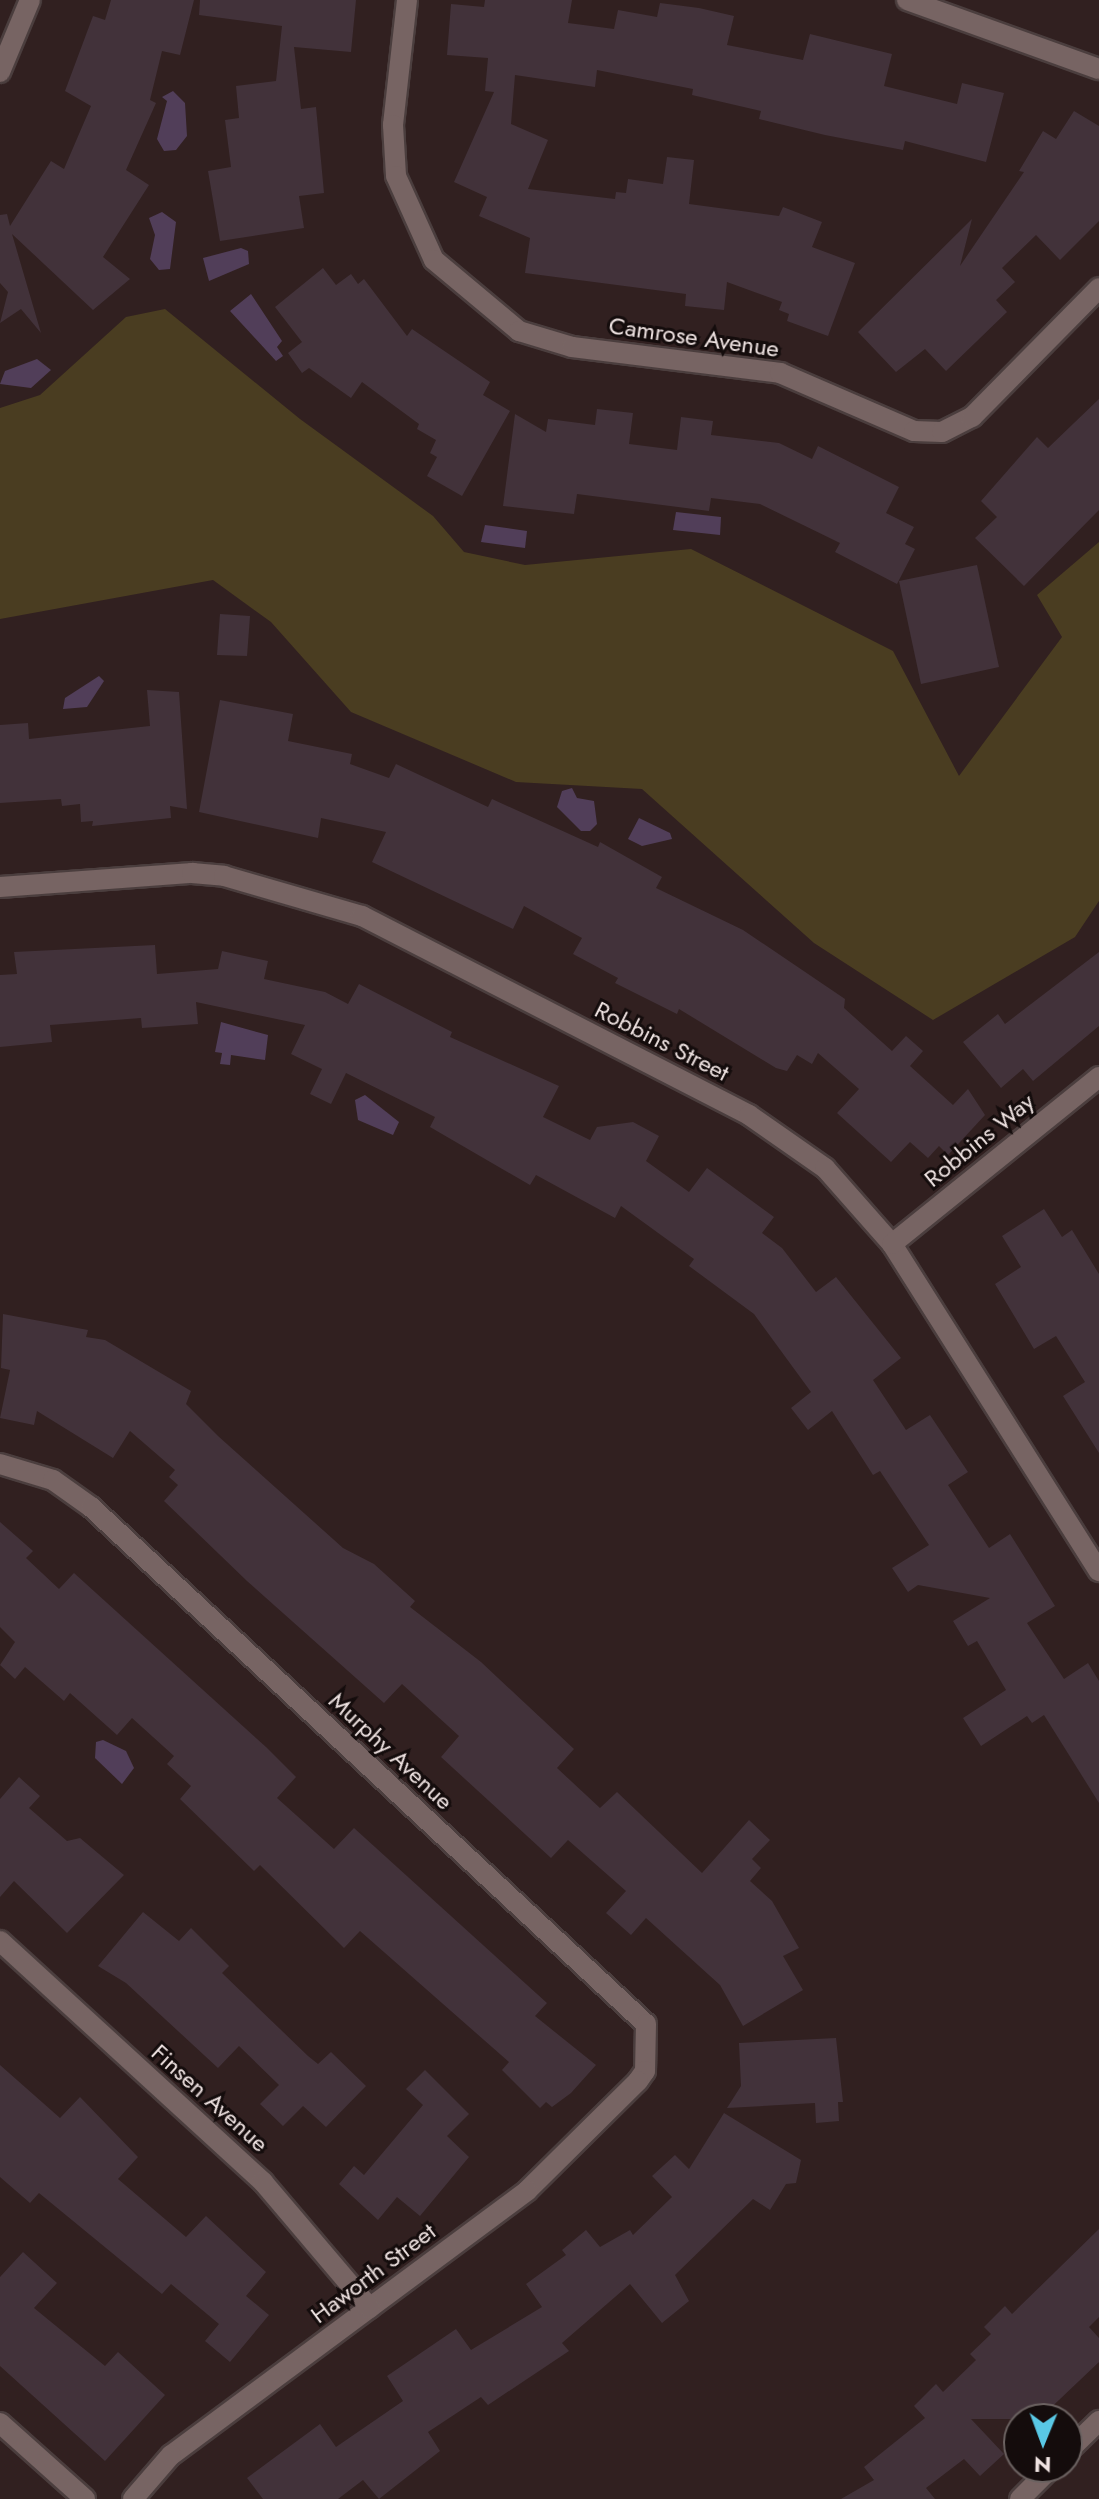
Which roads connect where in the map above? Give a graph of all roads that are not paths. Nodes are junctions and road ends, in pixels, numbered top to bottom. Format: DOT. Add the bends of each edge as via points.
graph roads {
  1 [pos="30,0"];
  2 [pos="407,0"];
  3 [pos="907,0"];
  4 [pos="7,33"];
  5 [pos="1099,69"];
  6 [pos="0,72"];
  7 [pos="1099,288"];
  8 [pos="0,887"];
  9 [pos="1099,1077"];
  10 [pos="892,1244"];
  11 [pos="0,1464"];
  12 [pos="1099,1571"];
  13 [pos="0,1941"];
  14 [pos="638,2081"];
  15 [pos="370,2308"];
  16 [pos="1099,2421"];
  17 [pos="0,2423"];
  18 [pos="1083,2436"];
  19 [pos="1036,2483"];
  20 [pos="85,2499"];
  21 [pos="133,2499"];
  22 [pos="1020,2499"];
  1 -- 4 [label="street"];
  2 -- 7 [label="street, Camrose Avenue" via="393,125 396,176 434,260 519,331 572,347 780,373 914,431 942,432 972,417"];
  3 -- 5 [label="street"];
  4 -- 6 [label="street"];
  8 -- 10 [label="street, Robbins Street" via="214,875 362,916 749,1115 825,1168"];
  9 -- 10 [label="street, Robbins Way"];
  10 -- 12 [label="street, Robbins Street"];
  11 -- 14 [label="street, Murphy Avenue" via="53,1480 91,1507 646,2024 645,2071"];
  13 -- 15 [label="street, Finsen Avenue" via="263,2182"];
  14 -- 15 [label="street, Haworth Street" via="527,2191"];
  15 -- 21 [label="street, Haworth Street" via="171,2455"];
  16 -- 18 [label="street"];
  17 -- 20 [label="street"];
  19 -- 22 [label="street"];
}
